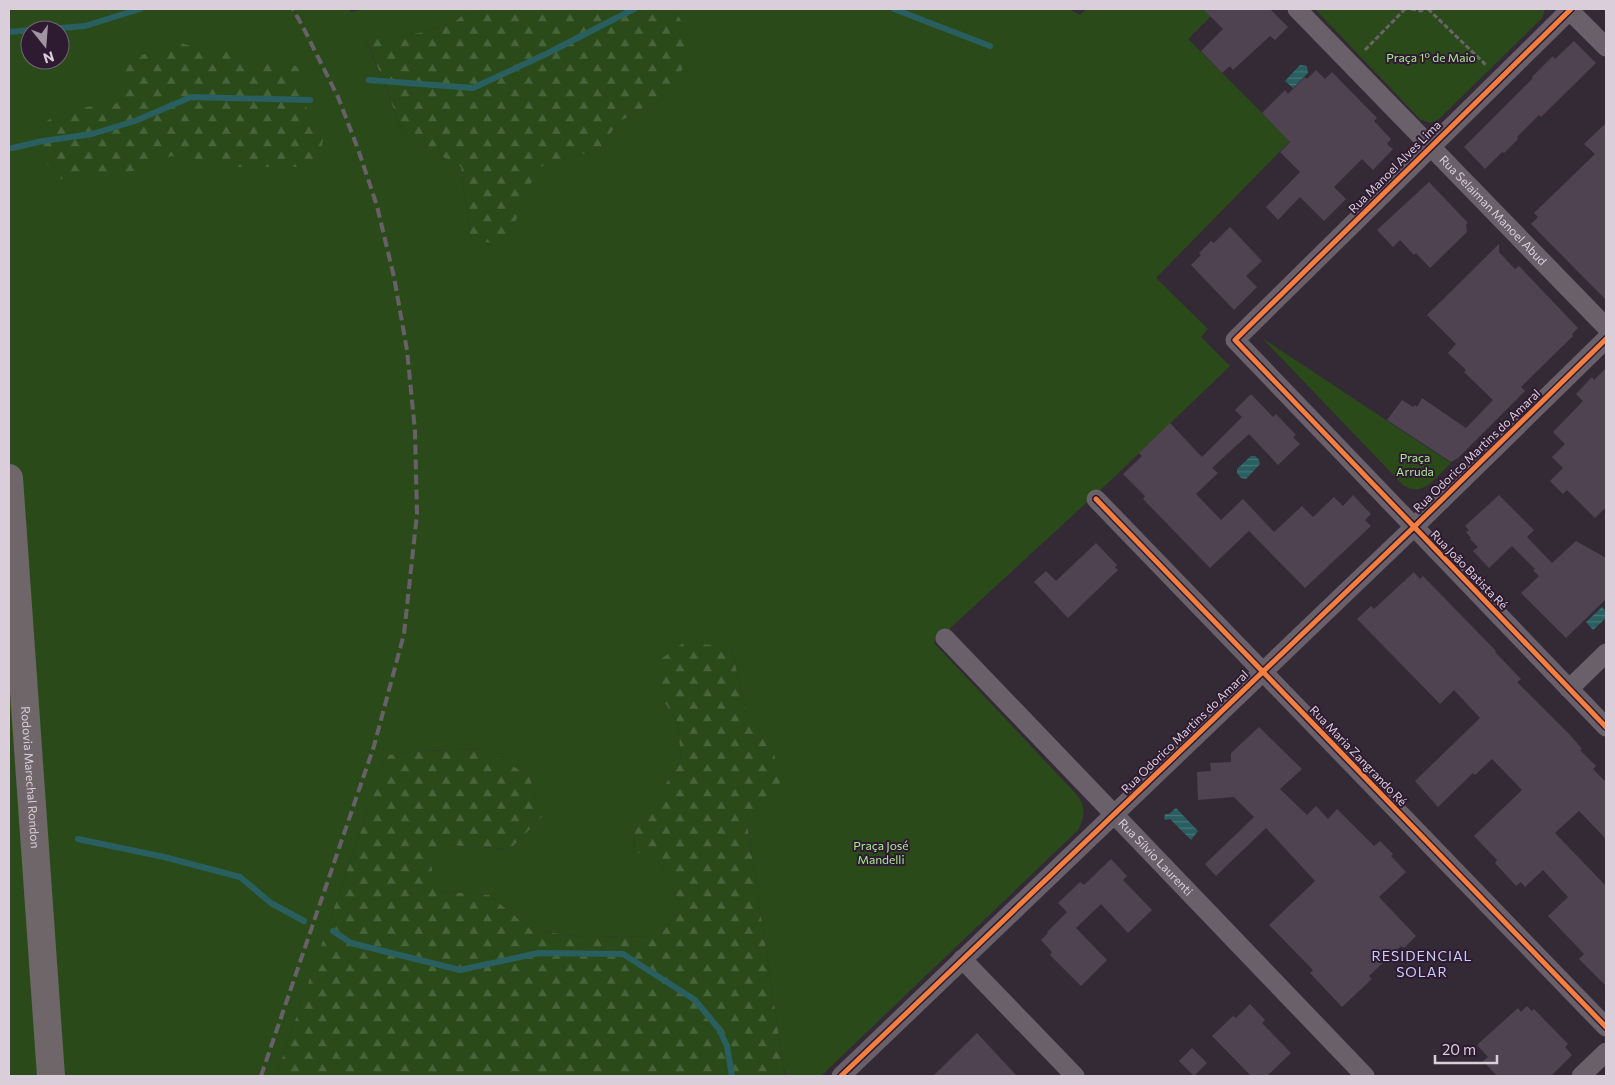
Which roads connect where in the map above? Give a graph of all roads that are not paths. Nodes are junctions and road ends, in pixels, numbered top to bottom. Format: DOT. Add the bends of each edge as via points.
graph roads {
  1 [pos="1297,9"];
  2 [pos="1570,9"];
  3 [pos="1606,48"];
  4 [pos="1430,147"];
  5 [pos="1606,327"];
  6 [pos="1606,338"];
  7 [pos="1234,340"];
  8 [pos="9,478"];
  9 [pos="1096,499"];
  10 [pos="1414,527"];
  11 [pos="945,638"];
  12 [pos="1606,653"];
  13 [pos="1263,672"];
  14 [pos="1569,689"];
  15 [pos="1606,727"];
  16 [pos="1113,815"];
  17 [pos="962,959"];
  18 [pos="1606,1027"];
  19 [pos="1606,1052"];
  20 [pos="51,1076"];
  21 [pos="841,1076"];
  22 [pos="1075,1076"];
  23 [pos="1365,1076"];
  24 [pos="1582,1076"];
  1 -- 4 [label="street, Rua Selaiman Manoel Abud"];
  2 -- 3 [label="street"];
  2 -- 4 [label="street, Rua Manoel Alves Lima"];
  4 -- 5 [label="street, Rua Selaiman Manoel Abud"];
  4 -- 7 [label="street, Rua Manoel Alves Lima"];
  6 -- 10 [label="street, Rua Odorico Martins do Amaral"];
  7 -- 10 [label="street, Rua João Batista Ré"];
  8 -- 20 [label="main road, Rodovia Marechal Rondon"];
  9 -- 13 [label="street, Rua Maria Zangrando Ré"];
  10 -- 13 [label="street, Rua Odorico Martins do Amaral"];
  10 -- 14 [label="street, Rua João Batista Ré"];
  11 -- 16 [label="street, Rua Sílvio Laurenti"];
  12 -- 14 [label="street"];
  13 -- 16 [label="street, Rua Odorico Martins do Amaral"];
  13 -- 18 [label="street, Rua Maria Zangrando Ré"];
  14 -- 15 [label="street, Rua João Batista Ré"];
  16 -- 17 [label="street, Rua Odorico Martins do Amaral"];
  16 -- 23 [label="street, Rua Sílvio Laurenti"];
  17 -- 21 [label="street, Rua Odorico Martins do Amaral"];
  17 -- 22 [label="street"];
  19 -- 24 [label="street"];
}
